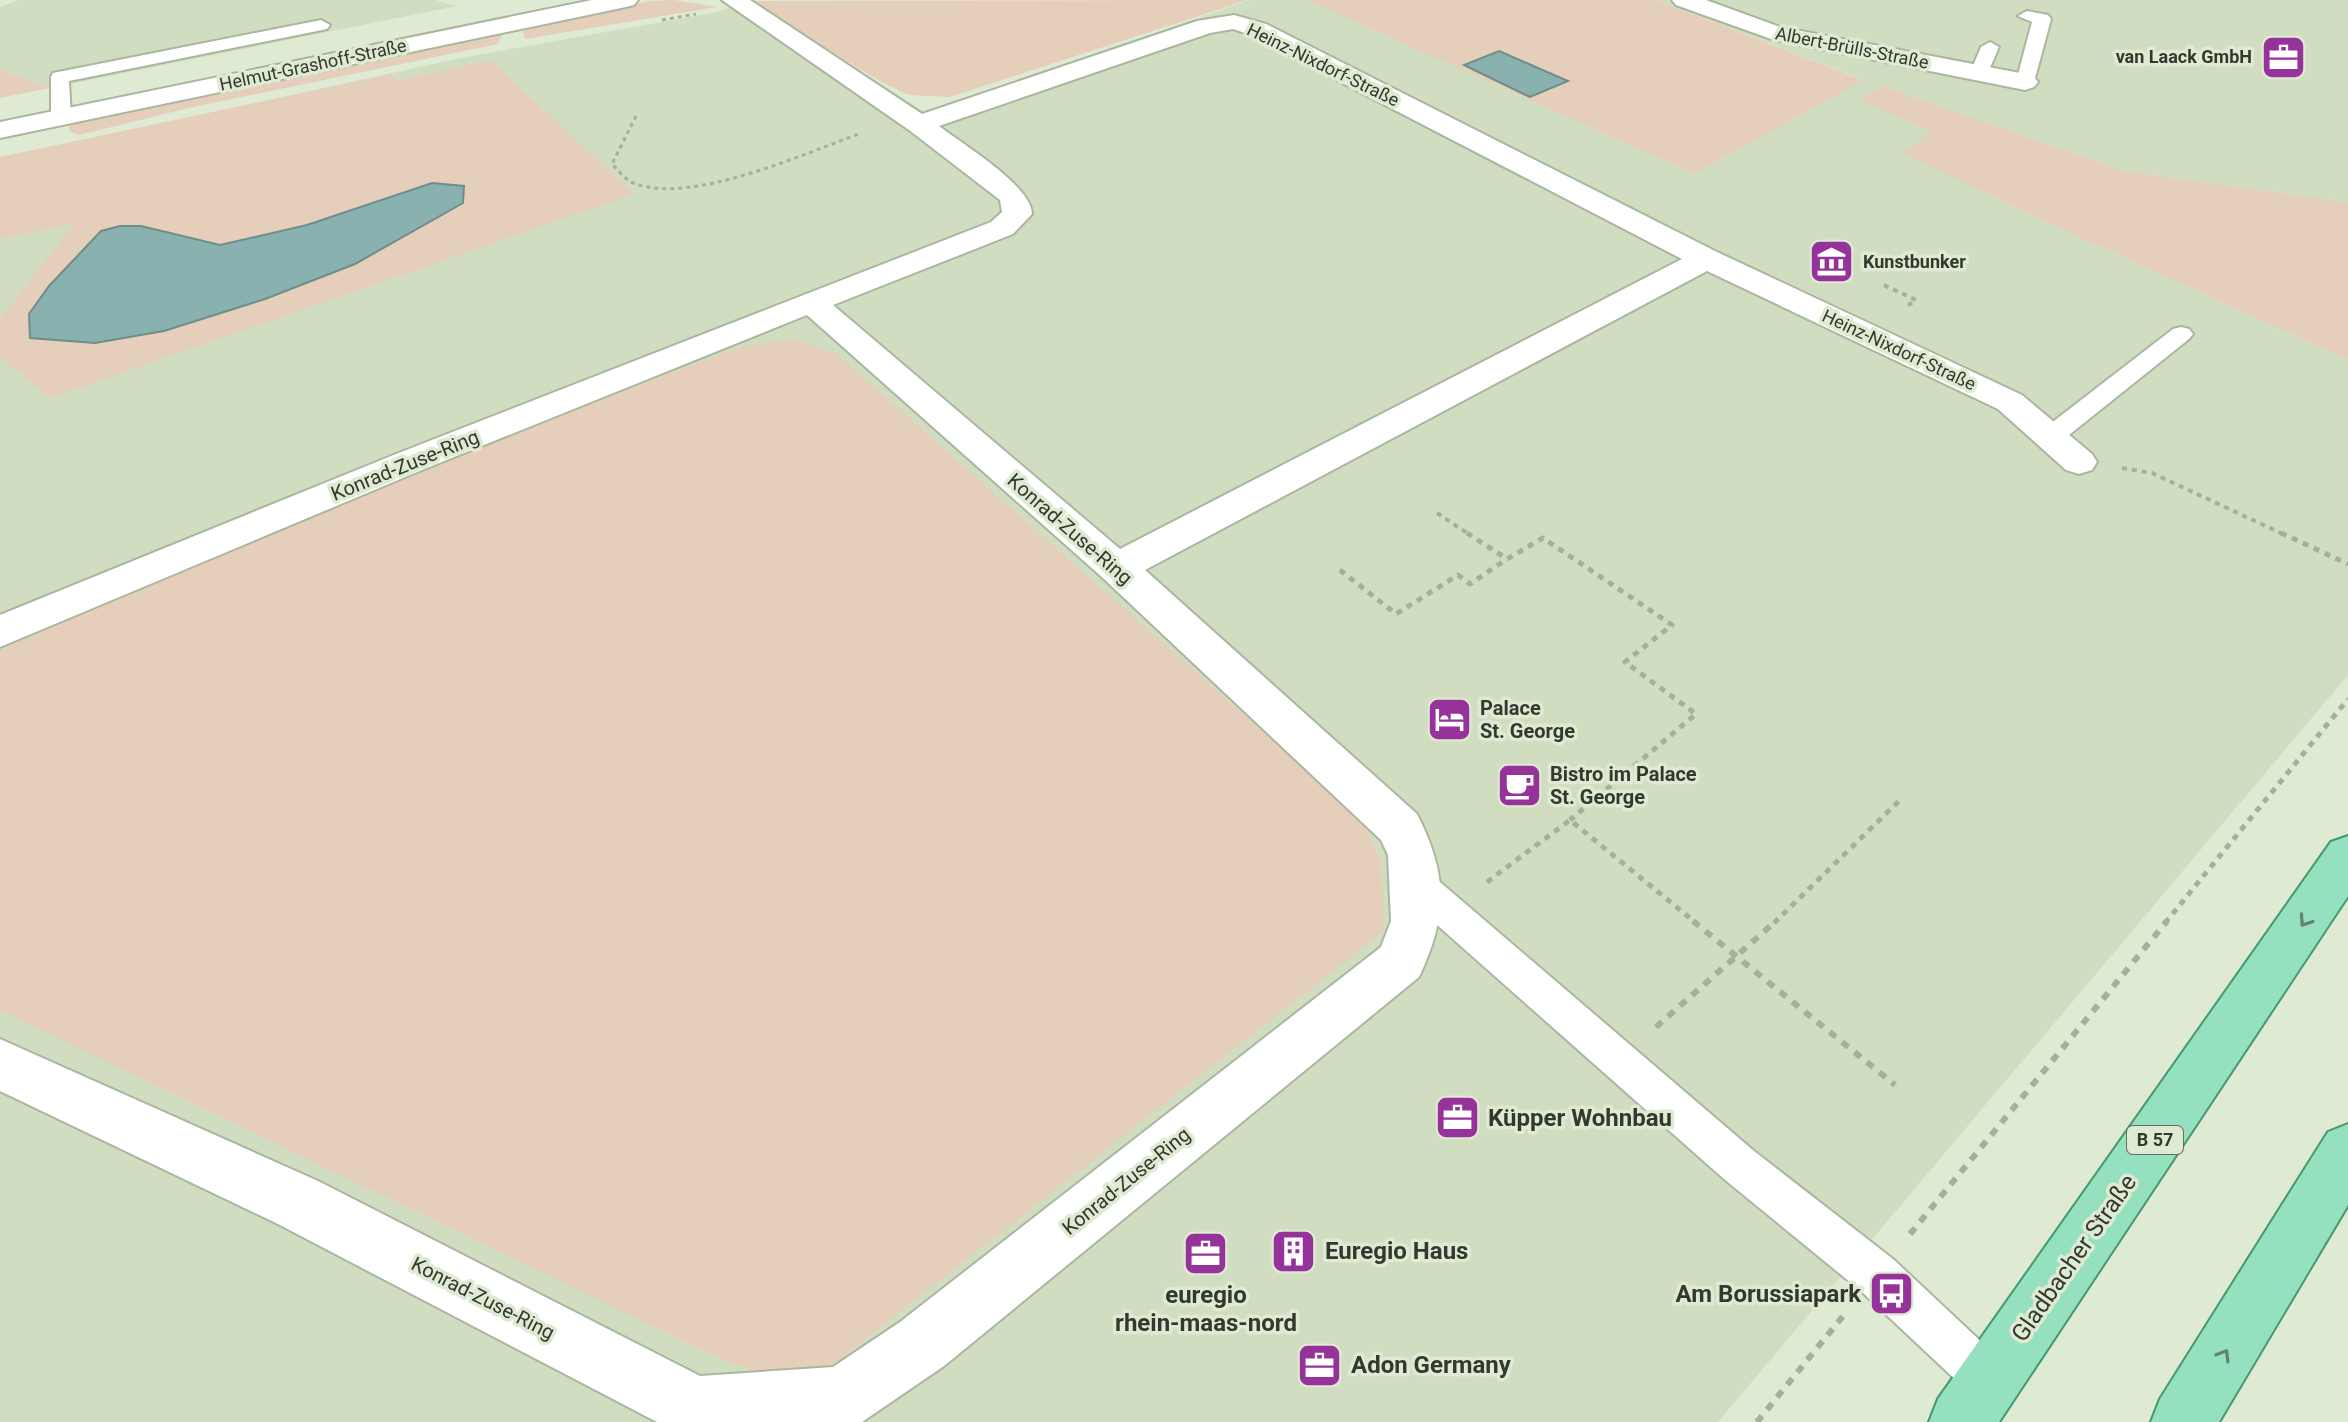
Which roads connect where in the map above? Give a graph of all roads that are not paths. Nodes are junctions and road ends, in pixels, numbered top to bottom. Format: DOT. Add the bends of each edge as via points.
graph roads {
  1 [pos="626,0"];
  2 [pos="734,0"];
  3 [pos="1684,0"];
  4 [pos="590,3"];
  5 [pos="2027,16"];
  6 [pos="321,25"];
  7 [pos="1990,47"];
  8 [pos="1979,73"];
  9 [pos="2025,82"];
  10 [pos="61,118"];
  11 [pos="914,121"];
  12 [pos="0,130"];
  13 [pos="1706,259"];
  14 [pos="811,302"];
  15 [pos="2181,334"];
  16 [pos="2050,437"];
  17 [pos="2079,462"];
  18 [pos="1117,568"];
  19 [pos="0,632"];
  20 [pos="2348,856"];
  21 [pos="1431,896"];
  22 [pos="0,1064"];
  23 [pos="2348,1152"];
  24 [pos="1975,1401"];
  25 [pos="2183,1422"];
  1 -- 4 [label="street, Helmut-Grashoff-Straße"];
  2 -- 11 [label="street, Konrad-Zuse-Ring"];
  3 -- 8 [label="street, Albert-Brülls-Straße" via="1774,33"];
  4 -- 10 [label="street, Helmut-Grashoff-Straße"];
  5 -- 9 [label="lane" via="2042,19"];
  6 -- 10 [label="lane" via="60,77"];
  7 -- 8 [label="lane"];
  8 -- 9 [label="street, Albert-Brülls-Straße"];
  10 -- 12 [label="street, Helmut-Grashoff-Straße"];
  11 -- 13 [label="street, Heinz-Nixdorf-Straße" via="1206,26 1234,22 1257,29"];
  11 -- 14 [label="street, Konrad-Zuse-Ring" via="1011,195 1017,214 1002,228"];
  13 -- 16 [label="street, Heinz-Nixdorf-Straße" via="2010,402"];
  13 -- 18 [label="street"];
  14 -- 18 [label="street, Konrad-Zuse-Ring"];
  14 -- 19 [label="street, Konrad-Zuse-Ring"];
  15 -- 16 [label="lane"];
  16 -- 17 [label="street, Heinz-Nixdorf-Straße"];
  18 -- 21 [label="street, Konrad-Zuse-Ring" via="1400,828"];
  20 -- 24 [label="main road, Gladbacher Straße / B 57, one-way"];
  21 -- 22 [label="street, Konrad-Zuse-Ring" via="1401,961 922,1344 843,1398 696,1408 297,1202"];
  21 -- 24 [label="lane" via="1739,1165 1877,1275"];
  25 -- 23 [label="main road, one-way"];
}
